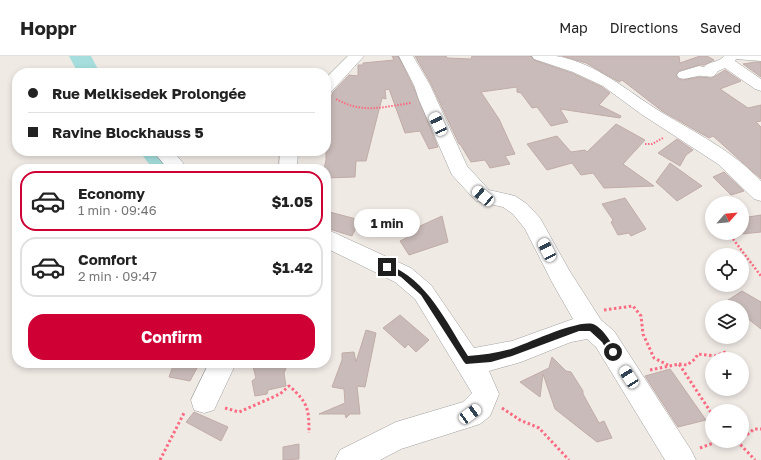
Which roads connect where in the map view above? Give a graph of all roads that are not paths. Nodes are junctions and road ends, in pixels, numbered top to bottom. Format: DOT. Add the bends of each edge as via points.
graph roads {
  1 [pos="357,56"];
  2 [pos="406,56"];
  3 [pos="539,56"];
  4 [pos="741,56"];
  5 [pos="761,57"];
  6 [pos="729,59"];
  7 [pos="685,75"];
  8 [pos="761,86"];
  9 [pos="331,91"];
  10 [pos="167,156"];
  11 [pos="174,164"];
  12 [pos="761,194"];
  13 [pos="331,240"];
  14 [pos="588,322"];
  15 [pos="466,360"];
  16 [pos="220,368"];
  17 [pos="204,400"];
  18 [pos="350,460"];
  19 [pos="681,460"];
  1 -- 9 [label="street" via="345,66"];
  2 -- 14 [label="street" via="422,85 459,170 483,196 508,202 520,209 533,224"];
  3 -- 12 [label="street" via="604,80 655,116 726,159"];
  4 -- 5 [label="street"];
  6 -- 7 [label="street" via="711,68 709,73 699,71"];
  6 -- 8 [label="street"];
  10 -- 11 [label="street"];
  13 -- 15 [label="street" via="403,275 423,292"];
  14 -- 15 [label="street" via="539,344 491,358"];
  14 -- 19 [label="street" via="605,339"];
  15 -- 18 [label="street" via="486,394 480,406 470,414 396,436"];
  16 -- 17 [label="street"];
}
